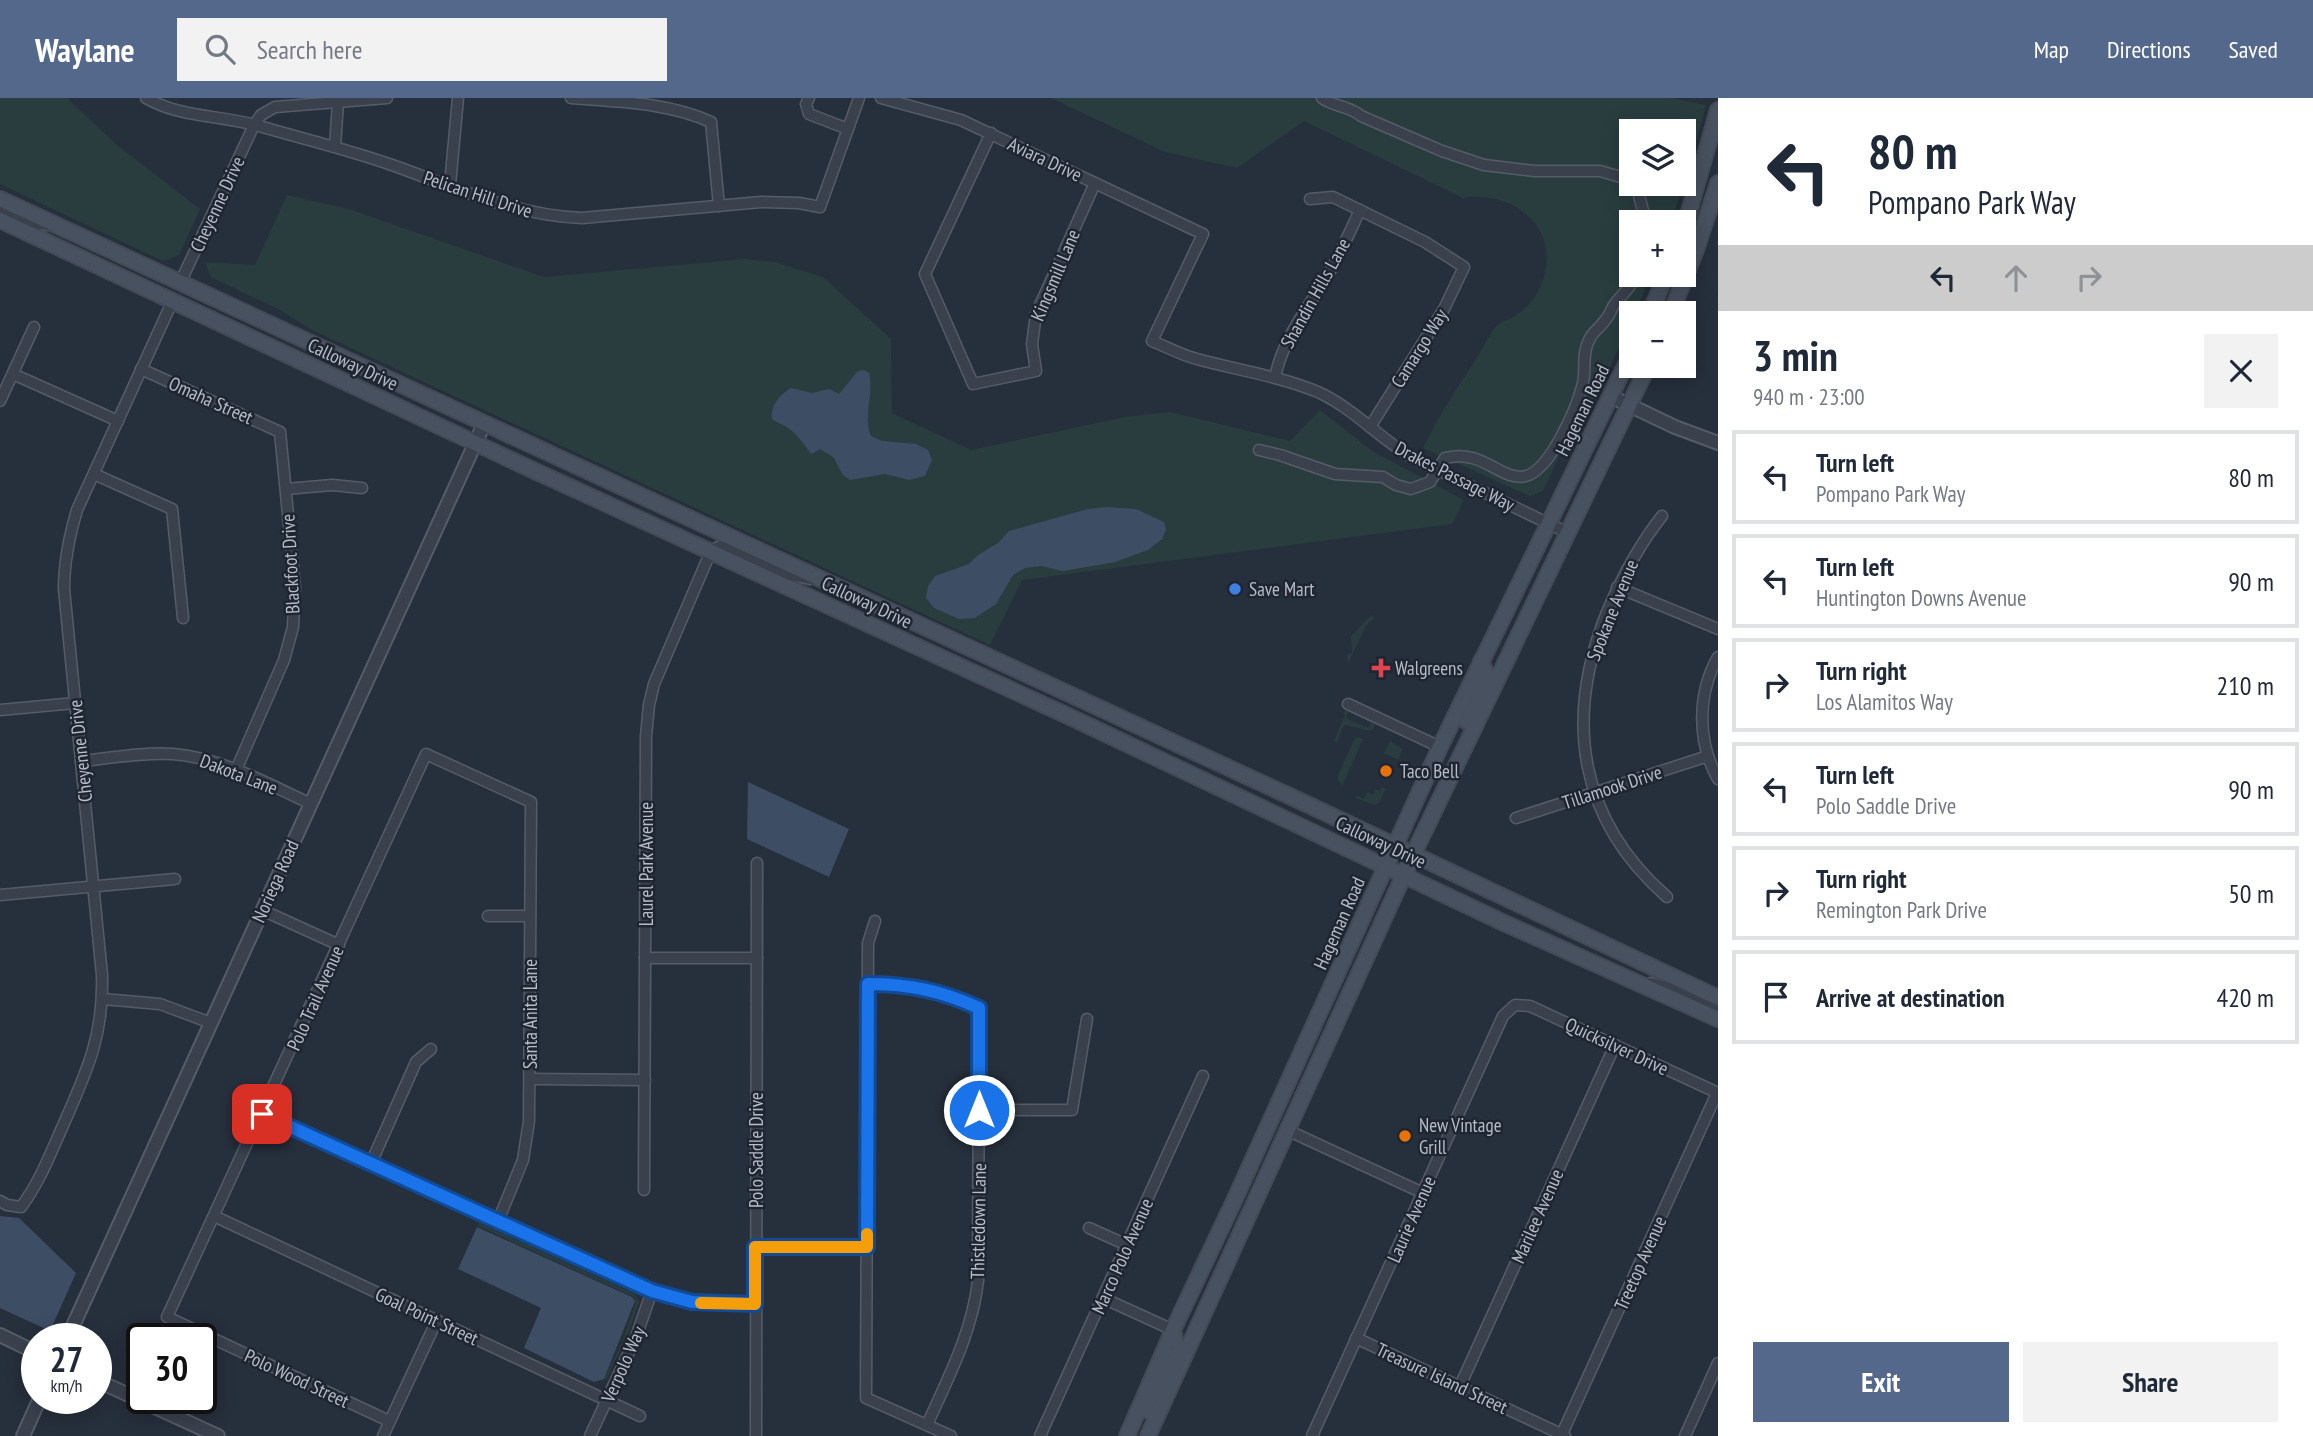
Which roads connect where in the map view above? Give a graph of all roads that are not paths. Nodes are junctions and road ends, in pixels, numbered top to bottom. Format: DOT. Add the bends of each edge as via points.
graph roads {
  1 [pos="146,98"];
  2 [pos="387,98"];
  3 [pos="458,98"];
  4 [pos="571,98"];
  5 [pos="809,98"];
  6 [pos="859,98"];
  7 [pos="881,98"];
  8 [pos="1322,98"];
  9 [pos="338,102"];
  10 [pos="1718,110"];
  11 [pos="254,125"];
  12 [pos="848,129"];
  13 [pos="991,133"];
  14 [pos="335,147"];
  15 [pos="1619,177"];
  16 [pos="1096,183"];
  17 [pos="1718,183"];
  18 [pos="450,185"];
  19 [pos="0,199"];
  20 [pos="1310,199"];
  21 [pos="719,206"];
  22 [pos="0,209"];
  23 [pos="1360,210"];
  24 [pos="1690,210"];
  25 [pos="0,220"];
  26 [pos="61,228"];
  27 [pos="81,257"];
  28 [pos="180,284"];
  29 [pos="1628,287"];
  30 [pos="173,300"];
  31 [pos="1676,301"];
  32 [pos="34,327"];
  33 [pos="280,330"];
  34 [pos="1152,341"];
  35 [pos="141,369"];
  36 [pos="13,373"];
  37 [pos="1275,378"];
  38 [pos="1619,378"];
  39 [pos="1642,378"];
  40 [pos="1610,396"];
  41 [pos="0,401"];
  42 [pos="1629,406"];
  43 [pos="118,421"];
  44 [pos="484,424"];
  45 [pos="1370,427"];
  46 [pos="280,432"];
  47 [pos="476,443"];
  48 [pos="1718,443"];
  49 [pos="1259,450"];
  50 [pos="1437,470"];
  51 [pos="94,474"];
  52 [pos="362,488"];
  53 [pos="286,489"];
  54 [pos="1662,516"];
  55 [pos="1548,523"];
  56 [pos="1568,533"];
  57 [pos="711,551"];
  58 [pos="821,581"];
  59 [pos="1617,587"];
  60 [pos="183,618"];
  61 [pos="1718,629"];
  62 [pos="1718,657"];
  63 [pos="1481,661"];
  64 [pos="75,703"];
  65 [pos="1348,704"];
  66 [pos="0,710"];
  67 [pos="1440,747"];
  68 [pos="426,754"];
  69 [pos="1708,756"];
  70 [pos="81,761"];
  71 [pos="1456,763"];
  72 [pos="236,769"];
  73 [pos="1718,779"];
  74 [pos="1595,793"];
  75 [pos="311,804"];
  76 [pos="1516,818"];
  77 [pos="1395,845"];
  78 [pos="1413,855"];
  79 [pos="757,863"];
  80 [pos="1386,865"];
  81 [pos="1404,874"];
  82 [pos="175,878"];
  83 [pos="93,886"];
  84 [pos="0,895"];
  85 [pos="1667,897"];
  86 [pos="262,910"];
  87 [pos="488,916"];
  88 [pos="530,916"];
  89 [pos="875,921"];
  90 [pos="339,945"];
  91 [pos="645,958"];
  92 [pos="757,958"];
  93 [pos="1623,976"];
  94 [pos="868,984"];
  95 [pos="1718,998"];
  96 [pos="103,999"];
  97 [pos="1515,1005"];
  98 [pos="1718,1009"];
  99 [pos="1087,1019"];
  100 [pos="1718,1019"];
  101 [pos="1316,1021"];
  102 [pos="211,1023"];
  103 [pos="1615,1045"];
  104 [pos="431,1049"];
  105 [pos="1203,1076"];
  106 [pos="530,1079"];
  107 [pos="645,1080"];
  108 [pos="1718,1093"];
  109 [pos="979,1110"];
  110 [pos="262,1114"];
  111 [pos="1287,1130"];
  112 [pos="371,1163"];
  113 [pos="644,1190"];
  114 [pos="1423,1193"];
  115 [pos="0,1201"];
  116 [pos="1234,1201"];
  117 [pos="214,1216"];
  118 [pos="498,1221"];
  119 [pos="1089,1228"];
  120 [pos="1127,1245"];
  121 [pos="755,1247"];
  122 [pos="867,1247"];
  123 [pos="652,1291"];
  124 [pos="1102,1298"];
  125 [pos="755,1304"];
  126 [pos="1203,1315"];
  127 [pos="167,1317"];
  128 [pos="437,1320"];
  129 [pos="74,1323"];
  130 [pos="1173,1330"];
  131 [pos="0,1335"];
  132 [pos="1356,1338"];
  133 [pos="21,1345"];
  134 [pos="1718,1363"];
  135 [pos="1460,1386"];
  136 [pos="112,1387"];
  137 [pos="607,1400"];
  138 [pos="33,1414"];
  139 [pos="640,1416"];
  140 [pos="389,1422"];
  141 [pos="927,1425"];
  142 [pos="1130,1432"];
  143 [pos="1564,1435"];
  144 [pos="23,1436"];
  145 [pos="218,1436"];
  146 [pos="383,1436"];
  147 [pos="590,1436"];
  148 [pos="756,1436"];
  149 [pos="951,1436"];
  150 [pos="1040,1436"];
  151 [pos="1146,1436"];
  152 [pos="1312,1436"];
  153 [pos="1685,1436"];
  1 -- 11 [label="street, Pelican Hill Drive" via="180,113"];
  2 -- 9 [label="street"];
  3 -- 18 [label="street"];
  4 -- 21 [label="street" via="657,106 711,121"];
  5 -- 12 [label="street" via="808,114"];
  6 -- 12 [label="street"];
  7 -- 13 [label="street, Aviara Drive" via="942,113"];
  8 -- 15 [label="street" via="1484,165 1600,171"];
  9 -- 11 [label="street" via="275,107"];
  9 -- 14 [label="street"];
  10 -- 24 [label="main road"];
  11 -- 14 [label="street, Pelican Hill Drive"];
  11 -- 28 [label="street, Cheyenne Drive"];
  12 -- 21 [label="street, Pelican Hill Drive" via="820,207 780,202"];
  13 -- 16 [label="street, Aviara Drive"];
  13 -- 16 [label="street, Kingsmill Lane" via="925,274 973,384 1035,371 1032,344 1038,307"];
  14 -- 18 [label="street, Pelican Hill Drive"];
  16 -- 34 [label="street, Aviara Drive" via="1203,233"];
  17 -- 31 [label="main road"];
  18 -- 21 [label="street, Pelican Hill Drive" via="521,210 558,217"];
  19 -- 26 [label="main road, Calloway Drive"];
  20 -- 23 [label="street" via="1333,197"];
  22 -- 26 [label="street" via="27,222"];
  23 -- 37 [label="street, Shandin Hills Lane" via="1331,270 1288,339"];
  23 -- 45 [label="street, Camargo Way" via="1465,267"];
  25 -- 27 [label="main road, Calloway Drive"];
  26 -- 28 [label="main road, Calloway Drive"];
  27 -- 28 [label="main road" via="103,260 162,286"];
  27 -- 30 [label="main road, Calloway Drive"];
  28 -- 33 [label="main road, Calloway Drive"];
  29 -- 50 [label="street" via="1588,342 1583,385 1560,442 1537,470 1522,477 1511,475 1463,455 1445,458"];
  30 -- 33 [label="main road" via="189,297 247,325"];
  30 -- 35 [label="street, Cheyenne Drive"];
  30 -- 47 [label="main road, Calloway Drive"];
  32 -- 36 [label="street"];
  33 -- 44 [label="main road, Calloway Drive"];
  34 -- 37 [label="street, Drakes Passage Way" via="1195,358"];
  35 -- 43 [label="street, Cheyenne Drive"];
  35 -- 46 [label="street, Omaha Street"];
  36 -- 41 [label="street"];
  36 -- 43 [label="street"];
  37 -- 45 [label="street, Drakes Passage Way" via="1339,403"];
  38 -- 40 [label="main road, Hageman Road"];
  39 -- 42 [label="main road, Hageman Road"];
  40 -- 42 [label="street"];
  40 -- 55 [label="main road, Hageman Road"];
  42 -- 48 [label="street"];
  42 -- 56 [label="main road, Hageman Road"];
  43 -- 51 [label="street, Cheyenne Drive"];
  44 -- 47 [label="street, Noriega Road"];
  44 -- 58 [label="main road, Calloway Drive"];
  45 -- 50 [label="street, Drakes Passage Way" via="1402,452"];
  46 -- 53 [label="street, Blackfoot Drive"];
  47 -- 57 [label="main road, Calloway Drive"];
  47 -- 75 [label="street, Noriega Road"];
  49 -- 50 [label="street" via="1335,474 1382,477 1410,489 1430,482"];
  50 -- 55 [label="street, Drakes Passage Way"];
  51 -- 60 [label="street" via="172,509"];
  51 -- 64 [label="street, Cheyenne Drive" via="70,533 64,569"];
  52 -- 53 [label="street"];
  53 -- 72 [label="street, Blackfoot Drive" via="295,587 293,628 284,660"];
  54 -- 59 [label="street, Spokane Avenue" via="1635,552"];
  55 -- 56 [label="street, Drakes Passage Way"];
  55 -- 63 [label="main road, Hageman Road"];
  56 -- 71 [label="main road, Hageman Road"];
  57 -- 58 [label="street" via="720,546 784,574"];
  57 -- 80 [label="main road, Calloway Drive"];
  57 -- 91 [label="street, Laurel Park Avenue" via="660,667 649,705"];
  58 -- 77 [label="main road, Calloway Drive"];
  59 -- 61 [label="street"];
  59 -- 74 [label="street, Spokane Avenue" via="1597,638 1583,704 1585,747"];
  62 -- 69 [label="street" via="1702,709"];
  63 -- 67 [label="main road, Hageman Road"];
  63 -- 71 [label="main road" via="1487,675 1459,737"];
  64 -- 66 [label="street"];
  64 -- 70 [label="street, Cheyenne Drive"];
  65 -- 67 [label="street"];
  67 -- 77 [label="main road, Hageman Road"];
  68 -- 88 [label="street, Santa Anita Lane" via="531,802"];
  68 -- 90 [label="street, Polo Trail Avenue"];
  69 -- 73 [label="street"];
  69 -- 74 [label="street, Tillamook Drive"];
  70 -- 72 [label="street, Dakota Lane" via="171,754"];
  70 -- 83 [label="street, Cheyenne Drive"];
  71 -- 78 [label="main road, Hageman Road"];
  72 -- 75 [label="street, Dakota Lane"];
  74 -- 76 [label="street, Tillamook Drive"];
  74 -- 85 [label="street, Spokane Avenue" via="1621,847"];
  75 -- 86 [label="street, Noriega Road"];
  77 -- 78 [label="main road, Calloway Drive"];
  77 -- 80 [label="main road, Hageman Road"];
  78 -- 81 [label="main road, Hageman Road"];
  78 -- 95 [label="main road, Calloway Drive"];
  79 -- 92 [label="street, Polo Saddle Drive"];
  80 -- 81 [label="main road, Calloway Drive"];
  80 -- 101 [label="main road, Hageman Road"];
  81 -- 93 [label="main road, Calloway Drive"];
  81 -- 111 [label="main road, Hageman Road"];
  82 -- 83 [label="street"];
  83 -- 84 [label="street"];
  83 -- 96 [label="street, Cheyenne Drive"];
  86 -- 90 [label="street"];
  86 -- 102 [label="street, Noriega Road"];
  87 -- 88 [label="street"];
  88 -- 106 [label="street, Santa Anita Lane"];
  89 -- 94 [label="street" via="868,943"];
  90 -- 110 [label="street, Polo Trail Avenue"];
  91 -- 92 [label="street"];
  91 -- 107 [label="street, Laurel Park Avenue"];
  92 -- 121 [label="street, Polo Saddle Drive"];
  93 -- 98 [label="street" via="1675,990"];
  93 -- 100 [label="main road, Calloway Drive"];
  94 -- 109 [label="street, Thistledown Lane" via="926,989 979,1008"];
  94 -- 122 [label="street"];
  96 -- 102 [label="street" via="160,1004"];
  96 -- 115 [label="street, Cheyenne Drive" via="93,1056 35,1188 21,1206"];
  97 -- 103 [label="street, Quicksilver Drive" via="1530,1006"];
  97 -- 114 [label="street, Laurie Avenue" via="1503,1016"];
  99 -- 109 [label="street" via="1072,1110"];
  101 -- 111 [label="main road" via="1312,1043 1281,1117"];
  101 -- 116 [label="main road, Hageman Road"];
  102 -- 129 [label="street, Noriega Road"];
  103 -- 108 [label="street, Quicksilver Drive"];
  103 -- 135 [label="street, Marilee Avenue"];
  104 -- 112 [label="street" via="415,1062"];
  105 -- 120 [label="street, Marco Polo Avenue"];
  106 -- 107 [label="street"];
  106 -- 118 [label="street, Santa Anita Lane" via="523,1160"];
  107 -- 113 [label="street, Laurel Park Avenue"];
  108 -- 143 [label="street, Treetop Avenue"];
  109 -- 141 [label="street, Thistledown Lane" via="976,1300 966,1336"];
  110 -- 112 [label="street"];
  110 -- 117 [label="street, Polo Trail Avenue"];
  111 -- 114 [label="street"];
  111 -- 126 [label="main road, Hageman Road"];
  112 -- 118 [label="street"];
  114 -- 132 [label="street, Laurie Avenue"];
  116 -- 126 [label="main road" via="1228,1232 1197,1302"];
  116 -- 130 [label="main road, Hageman Road"];
  117 -- 127 [label="street, Polo Trail Avenue"];
  117 -- 128 [label="street, Goal Point Street"];
  118 -- 123 [label="street"];
  119 -- 120 [label="street"];
  120 -- 124 [label="street, Marco Polo Avenue"];
  121 -- 122 [label="street"];
  121 -- 125 [label="street, Polo Saddle Drive"];
  122 -- 141 [label="street" via="866,1398"];
  123 -- 125 [label="street" via="692,1302"];
  123 -- 137 [label="street, Verpolo Way"];
  124 -- 130 [label="street"];
  124 -- 150 [label="street, Marco Polo Avenue"];
  125 -- 148 [label="street, Polo Saddle Drive"];
  126 -- 151 [label="main road, Hageman Road"];
  127 -- 140 [label="street, Polo Wood Street"];
  128 -- 137 [label="street, Goal Point Street"];
  128 -- 140 [label="street"];
  130 -- 142 [label="main road, Hageman Road"];
  130 -- 151 [label="main road" via="1177,1348 1146,1418"];
  131 -- 133 [label="street"];
  132 -- 135 [label="street, Treasure Island Street"];
  132 -- 152 [label="street, Laurie Avenue"];
  134 -- 153 [label="street"];
  135 -- 143 [label="street, Treasure Island Street"];
  136 -- 145 [label="street"];
  137 -- 139 [label="street, Goal Point Street"];
  137 -- 147 [label="street, Verpolo Way"];
  138 -- 144 [label="street"];
  140 -- 146 [label="street"];
  141 -- 149 [label="street"];
}
